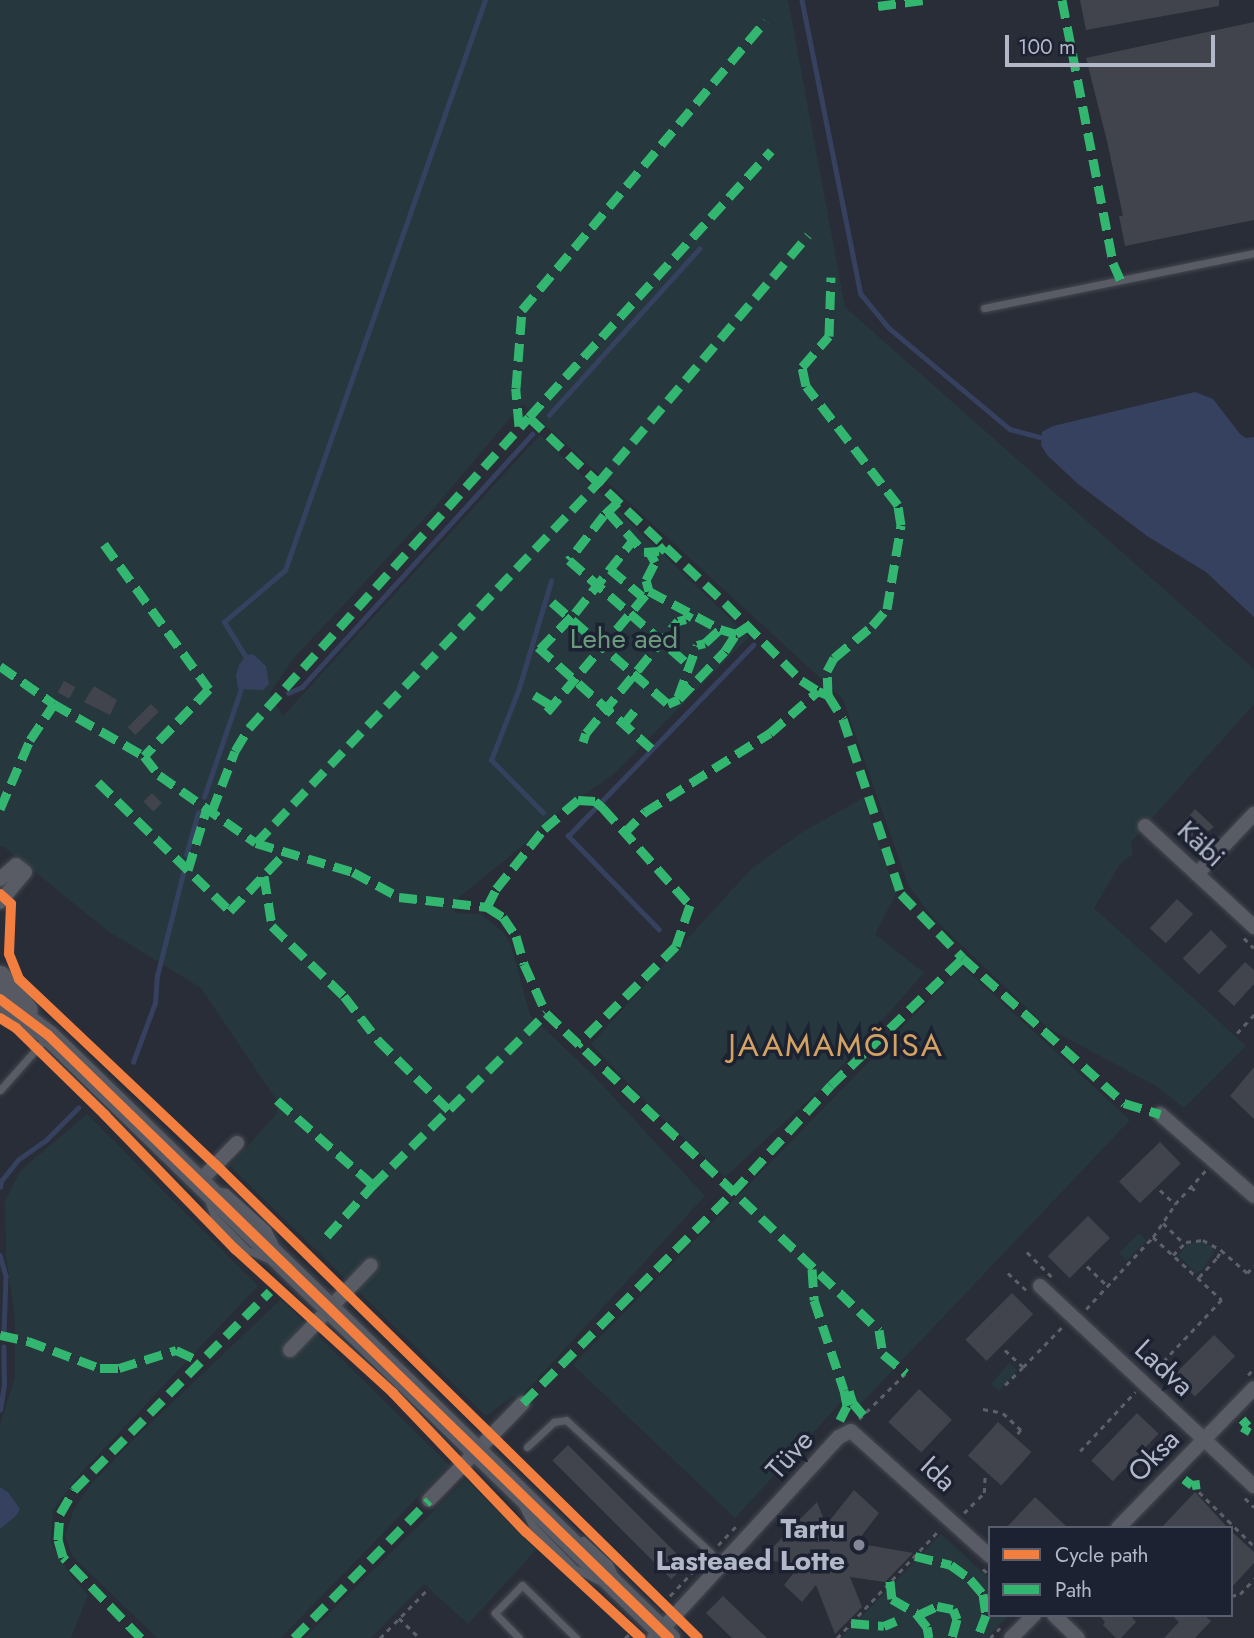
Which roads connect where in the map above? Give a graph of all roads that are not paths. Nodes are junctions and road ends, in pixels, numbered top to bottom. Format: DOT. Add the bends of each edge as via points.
graph roads {
  1 [pos="1254,253"];
  2 [pos="984,308"];
  3 [pos="1254,814"];
  4 [pos="1145,826"];
  5 [pos="1197,874"];
  6 [pos="0,879"];
  7 [pos="0,902"];
  8 [pos="1254,927"];
  9 [pos="0,976"];
  10 [pos="0,999"];
  11 [pos="43,1030"];
  12 [pos="0,1090"];
  13 [pos="1160,1114"];
  14 [pos="237,1143"];
  15 [pos="201,1186"];
  16 [pos="1254,1196"];
  17 [pos="371,1265"];
  18 [pos="1040,1286"];
  19 [pos="329,1309"];
  20 [pos="290,1350"];
  21 [pos="1254,1388"];
  22 [pos="523,1403"];
  23 [pos="853,1423"];
  24 [pos="1204,1439"];
  25 [pos="527,1447"];
  26 [pos="476,1451"];
  27 [pos="1254,1486"];
  28 [pos="429,1500"];
  29 [pos="1120,1526"];
  30 [pos="985,1561"];
  31 [pos="720,1567"];
  32 [pos="1032,1617"];
  33 [pos="1056,1617"];
  34 [pos="665,1631"];
  35 [pos="519,1638"];
  36 [pos="576,1638"];
  37 [pos="1011,1638"];
  38 [pos="1078,1638"];
  1 -- 2 [label="lane"];
  3 -- 5 [label="street"];
  4 -- 5 [label="street, Käbi"];
  5 -- 8 [label="street, Käbi"];
  6 -- 7 [label="street" via="16,865 25,872"];
  9 -- 11 [label="street"];
  10 -- 11 [label="street"];
  11 -- 12 [label="lane"];
  11 -- 15 [label="street"];
  13 -- 16 [label="street"];
  14 -- 15 [label="street"];
  15 -- 19 [label="street"];
  17 -- 19 [label="street"];
  18 -- 24 [label="street, Ladva"];
  19 -- 20 [label="street"];
  19 -- 26 [label="street"];
  21 -- 24 [label="street, Oksa"];
  22 -- 26 [label="street"];
  23 -- 30 [label="street, Ida"];
  23 -- 31 [label="street, Tüve"];
  24 -- 27 [label="street, Ladva"];
  24 -- 29 [label="street, Oksa"];
  25 -- 31 [label="lane" via="554,1422 566,1420 710,1552"];
  26 -- 28 [label="street"];
  26 -- 34 [label="street"];
  31 -- 34 [label="street, Tüve"];
  32 -- 37 [label="street"];
  33 -- 38 [label="street"];
  35 -- 36 [label="lane" via="495,1613 523,1585"];
}
